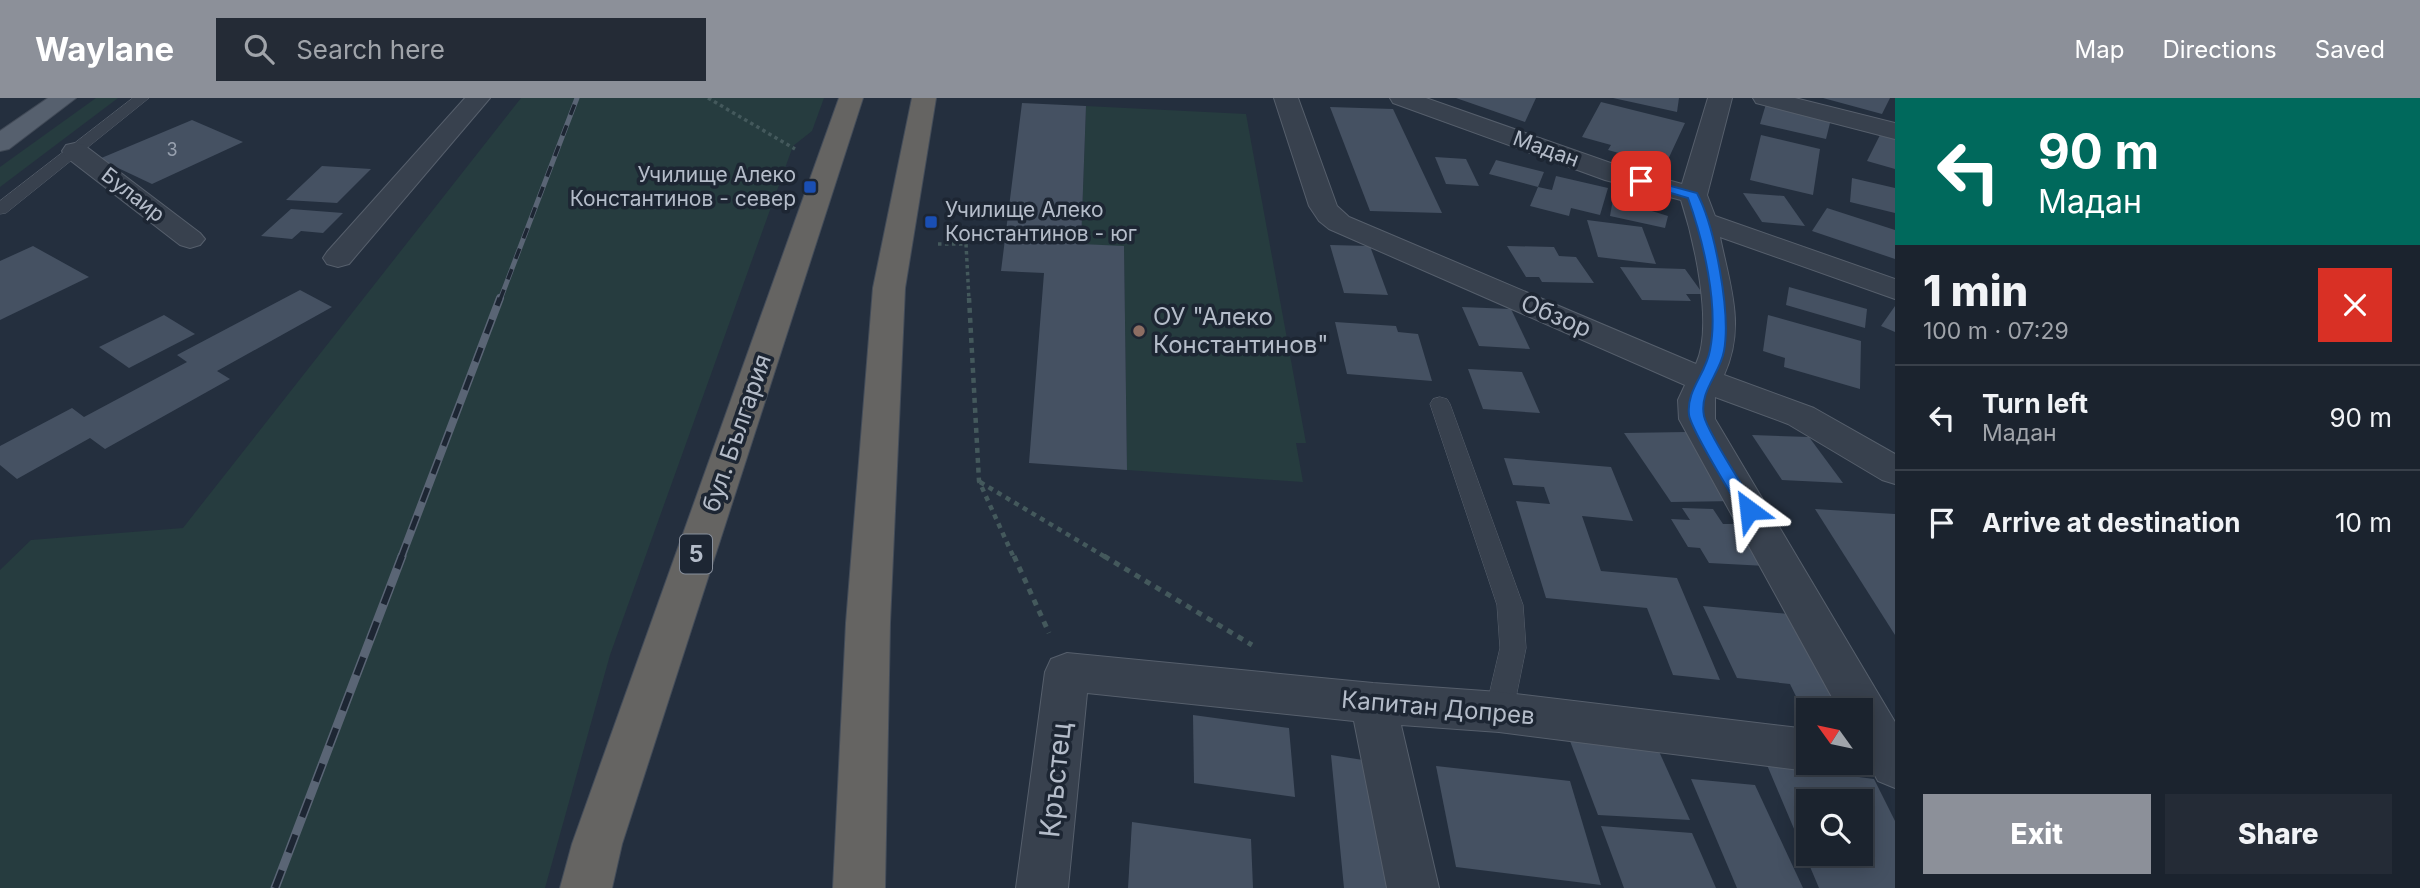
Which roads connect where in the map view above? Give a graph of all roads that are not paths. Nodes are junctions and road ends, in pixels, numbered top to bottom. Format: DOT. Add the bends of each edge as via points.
graph roads {
  1 [pos="64,98"];
  2 [pos="142,98"];
  3 [pos="478,98"];
  4 [pos="851,98"];
  5 [pos="923,98"];
  6 [pos="1286,98"];
  7 [pos="1402,98"];
  8 [pos="1720,98"];
  9 [pos="1765,98"];
  10 [pos="1895,131"];
  11 [pos="0,144"];
  12 [pos="75,150"];
  13 [pos="0,209"];
  14 [pos="1698,209"];
  15 [pos="190,239"];
  16 [pos="338,258"];
  17 [pos="1895,290"];
  18 [pos="1703,380"];
  19 [pos="1440,404"];
  20 [pos="1895,471"];
  21 [pos="1067,672"];
  22 [pos="1373,703"];
  23 [pos="1499,712"];
  24 [pos="1796,749"];
  25 [pos="1885,761"];
  26 [pos="586,888"];
  27 [pos="859,888"];
  28 [pos="1042,888"];
  29 [pos="1413,888"];
  1 -- 11 [label="main road"];
  2 -- 12 [label="lane"];
  3 -- 16 [label="street"];
  4 -- 26 [label="highway, бул. България / 5" via="597,844"];
  5 -- 27 [label="highway" via="889,288 868,624"];
  6 -- 18 [label="street, Обзор" via="1323,206 1339,223"];
  7 -- 14 [label="street, Мадан" via="1615,174"];
  8 -- 14 [label="street"];
  9 -- 10 [label="street"];
  12 -- 13 [label="lane"];
  12 -- 15 [label="street, Булаир"];
  14 -- 17 [label="street, Мадан"];
  14 -- 18 [label="street" via="1720,331 1717,354"];
  18 -- 20 [label="street, Обзор" via="1801,416"];
  18 -- 25 [label="street" via="1696,400 1697,419"];
  19 -- 23 [label="lane" via="1510,605 1513,648"];
  21 -- 22 [label="street, Капитан Допрев"];
  21 -- 28 [label="street, Кръстец"];
  22 -- 23 [label="street, Капитан Допрев"];
  22 -- 29 [label="street"];
  23 -- 24 [label="street, Капитан Допрев"];
}
